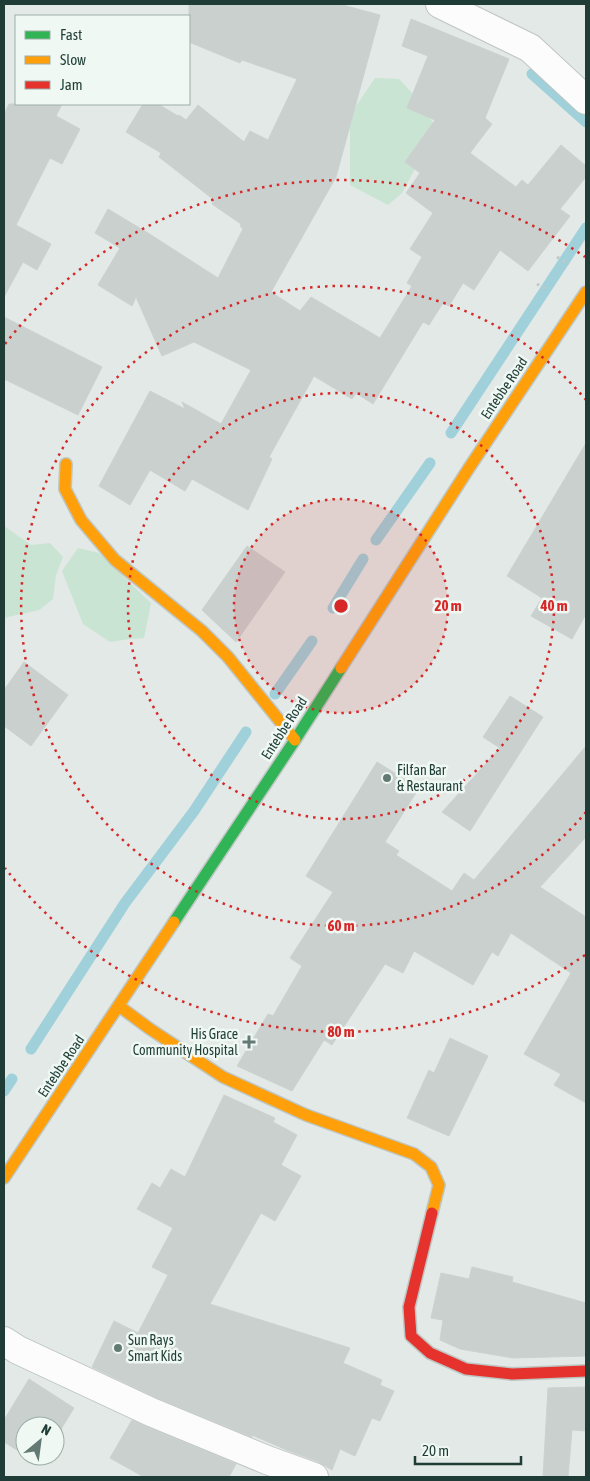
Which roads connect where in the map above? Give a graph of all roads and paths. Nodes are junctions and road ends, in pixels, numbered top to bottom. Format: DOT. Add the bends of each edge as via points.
graph roads {
  1 [pos="440,4"];
  2 [pos="586,100"];
  3 [pos="557,257"];
  4 [pos="572,266"];
  5 [pos="538,284"];
  6 [pos="586,292"];
  7 [pos="552,293"];
  8 [pos="66,464"];
  9 [pos="295,740"];
  10 [pos="119,1006"];
  11 [pos="4,1178"];
  12 [pos="4,1341"];
  13 [pos="586,1371"];
  14 [pos="314,1477"];
  1 -- 2 [label="street" via="530,48"];
  3 -- 4 [label="path"];
  5 -- 7 [label="path"];
  6 -- 9 [label="street, Entebbe Road"];
  8 -- 9 [label="street" via="65,489 81,520 115,560 202,631 228,657"];
  9 -- 10 [label="street, Entebbe Road"];
  10 -- 11 [label="street, Entebbe Road"];
  10 -- 13 [label="street" via="223,1078 306,1115 414,1154 431,1168 440,1185 409,1307 411,1336 430,1353 466,1368 512,1374"];
  12 -- 14 [label="street" via="151,1412"];
}
